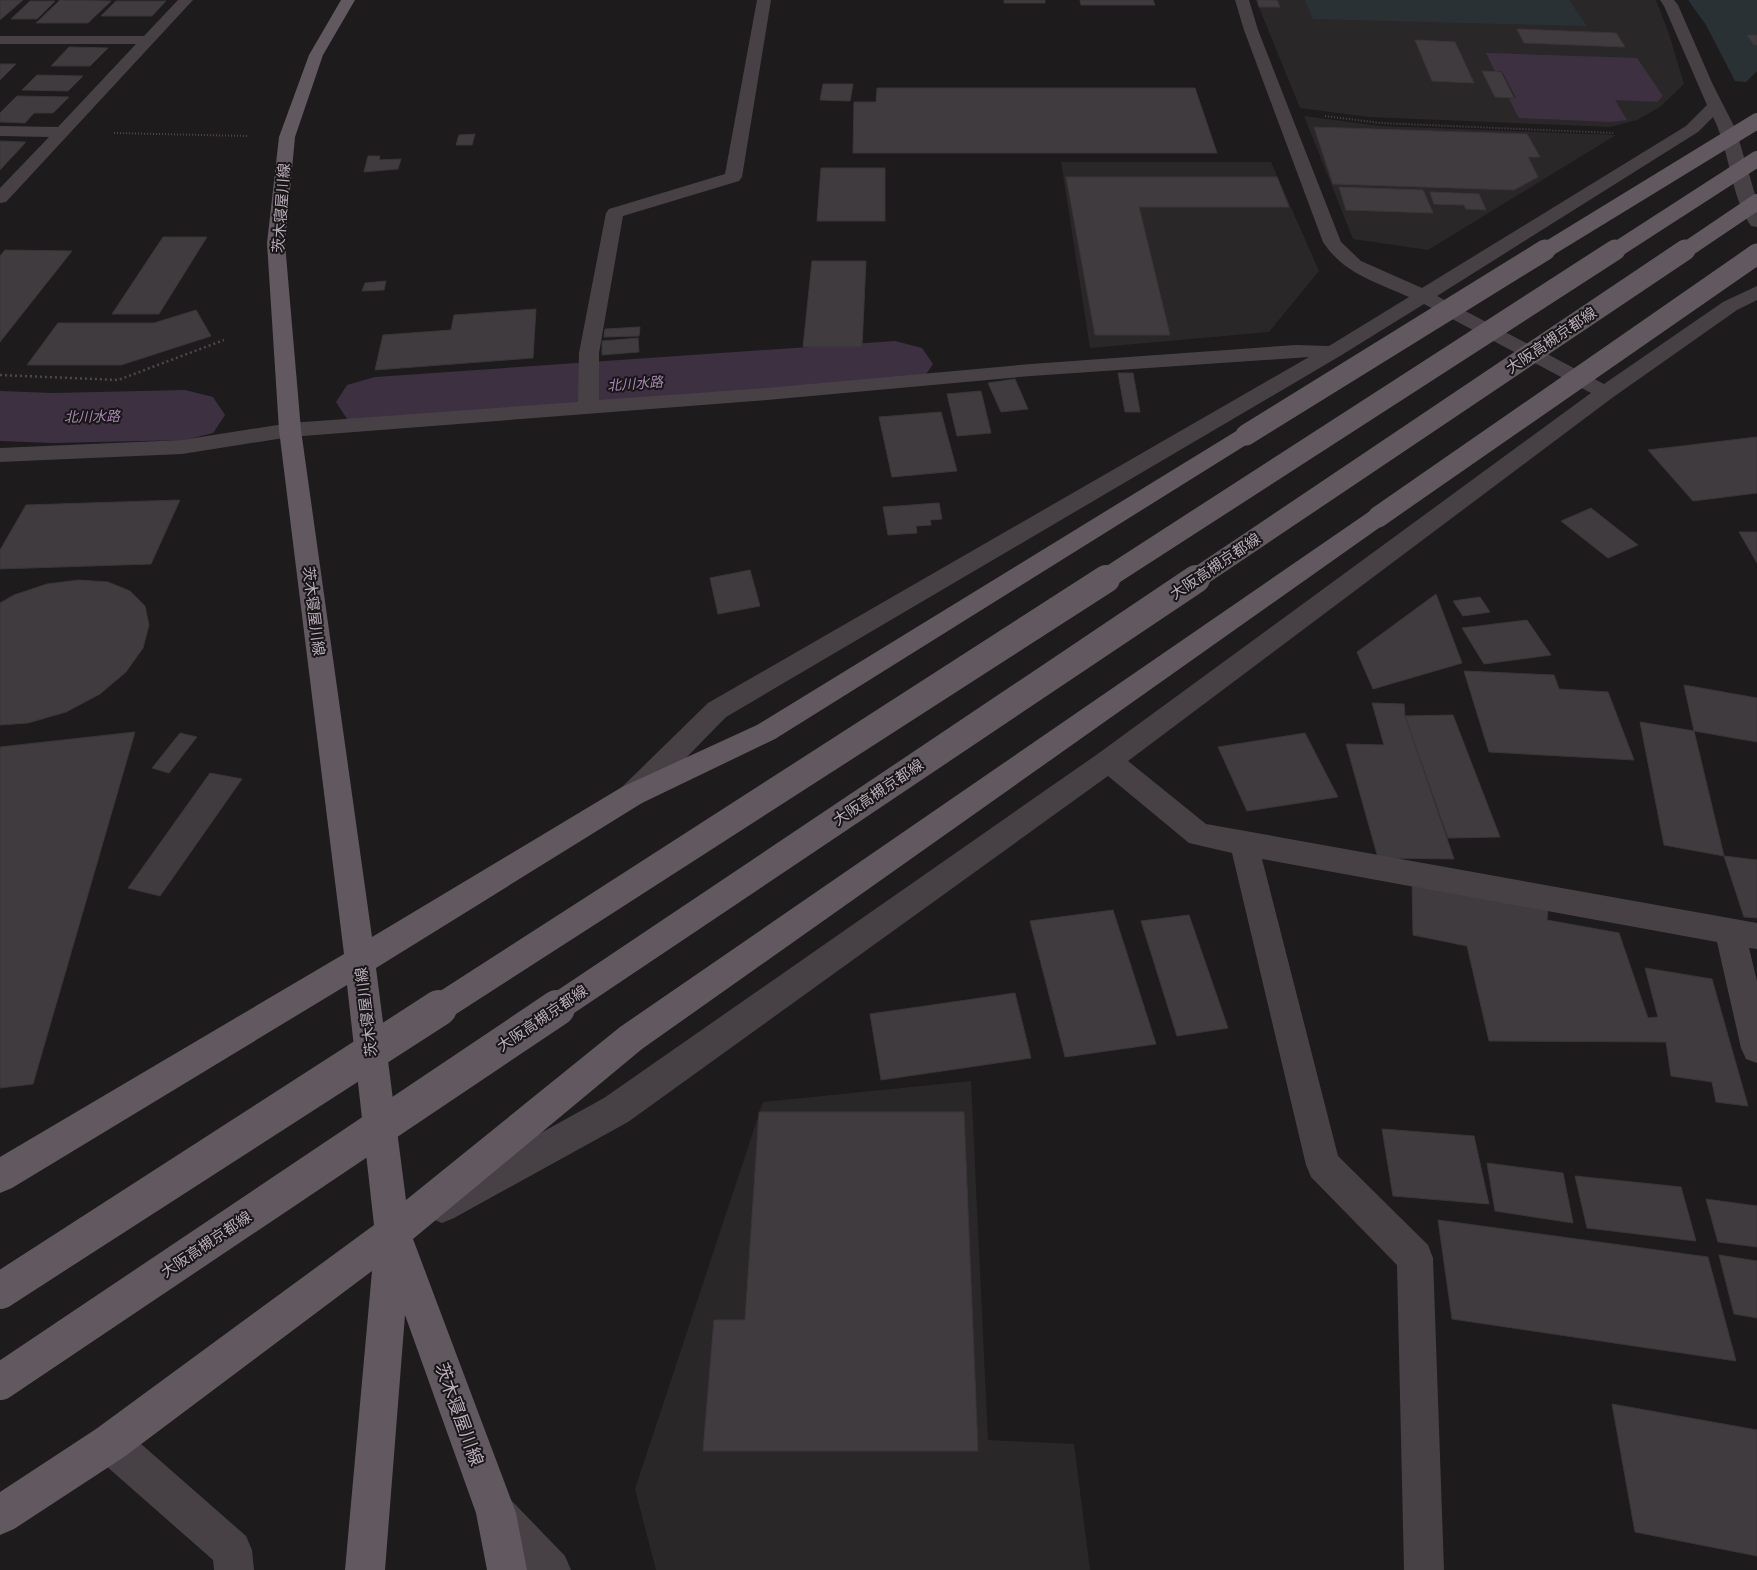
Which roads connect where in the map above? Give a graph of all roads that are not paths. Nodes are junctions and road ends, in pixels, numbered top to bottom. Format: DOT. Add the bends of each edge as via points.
graph roads {
  1 [pos="186,0"];
  2 [pos="348,0"];
  3 [pos="764,0"];
  4 [pos="1242,0"];
  5 [pos="1667,0"];
  6 [pos="0,40"];
  7 [pos="147,40"];
  8 [pos="1716,105"];
  9 [pos="1757,122"];
  10 [pos="0,131"];
  11 [pos="60,132"];
  12 [pos="1757,159"];
  13 [pos="0,198"];
  14 [pos="1757,202"];
  15 [pos="1757,222"];
  16 [pos="1757,254"];
  17 [pos="1757,292"];
  18 [pos="1421,295"];
  19 [pos="1333,352"];
  20 [pos="1605,393"];
  21 [pos="588,402"];
  22 [pos="290,430"];
  23 [pos="0,455"];
  24 [pos="1109,761"];
  25 [pos="632,795"];
  26 [pos="1244,843"];
  27 [pos="1744,934"];
  28 [pos="360,961"];
  29 [pos="1757,1048"];
  30 [pos="0,1176"];
  31 [pos="393,1233"];
  32 [pos="0,1292"];
  33 [pos="0,1382"];
  34 [pos="110,1443"];
  35 [pos="496,1513"];
  36 [pos="0,1514"];
  37 [pos="234,1570"];
  38 [pos="366,1570"];
  39 [pos="507,1570"];
  40 [pos="551,1570"];
  41 [pos="1424,1570"];
  1 -- 7 [label="street"];
  2 -- 22 [label="main road, 茨木寝屋川線" via="316,55 287,137 276,243"];
  3 -- 21 [label="street" via="733,177 615,213 589,353"];
  4 -- 18 [label="street" via="1334,246 1354,265"];
  5 -- 8 [label="street"];
  6 -- 7 [label="street"];
  7 -- 11 [label="street"];
  8 -- 15 [label="street" via="1728,130"];
  8 -- 18 [label="street" via="1692,129"];
  9 -- 25 [label="main road, bridge" via="1419,327 766,732"];
  10 -- 11 [label="street"];
  11 -- 13 [label="street"];
  12 -- 32 [label="main road, bridge"];
  14 -- 33 [label="main road, 大阪高槻京都線, bridge"];
  16 -- 31 [label="main road, bridge" via="631,1038"];
  17 -- 20 [label="street" via="1730,306"];
  18 -- 19 [label="street"];
  18 -- 20 [label="street"];
  19 -- 21 [label="street" via="1296,351 1030,370 767,394"];
  19 -- 25 [label="street" via="717,710"];
  20 -- 24 [label="street"];
  21 -- 22 [label="street"];
  22 -- 23 [label="street" via="182,447"];
  22 -- 28 [label="main road, 茨木寝屋川線"];
  24 -- 26 [label="street" via="1199,835"];
  24 -- 31 [label="street" via="616,1110"];
  25 -- 28 [label="main road"];
  26 -- 27 [label="street"];
  26 -- 41 [label="street" via="1323,1165 1416,1258"];
  27 -- 29 [label="street"];
  28 -- 30 [label="main road"];
  28 -- 31 [label="main road, 茨木寝屋川線"];
  31 -- 34 [label="main road"];
  31 -- 35 [label="main road, 茨木寝屋川線"];
  31 -- 38 [label="main road, 茨木寝屋川線"];
  34 -- 36 [label="main road"];
  34 -- 37 [label="street" via="232,1550"];
  35 -- 39 [label="main road, 茨木寝屋川線"];
  35 -- 40 [label="street"];
}
